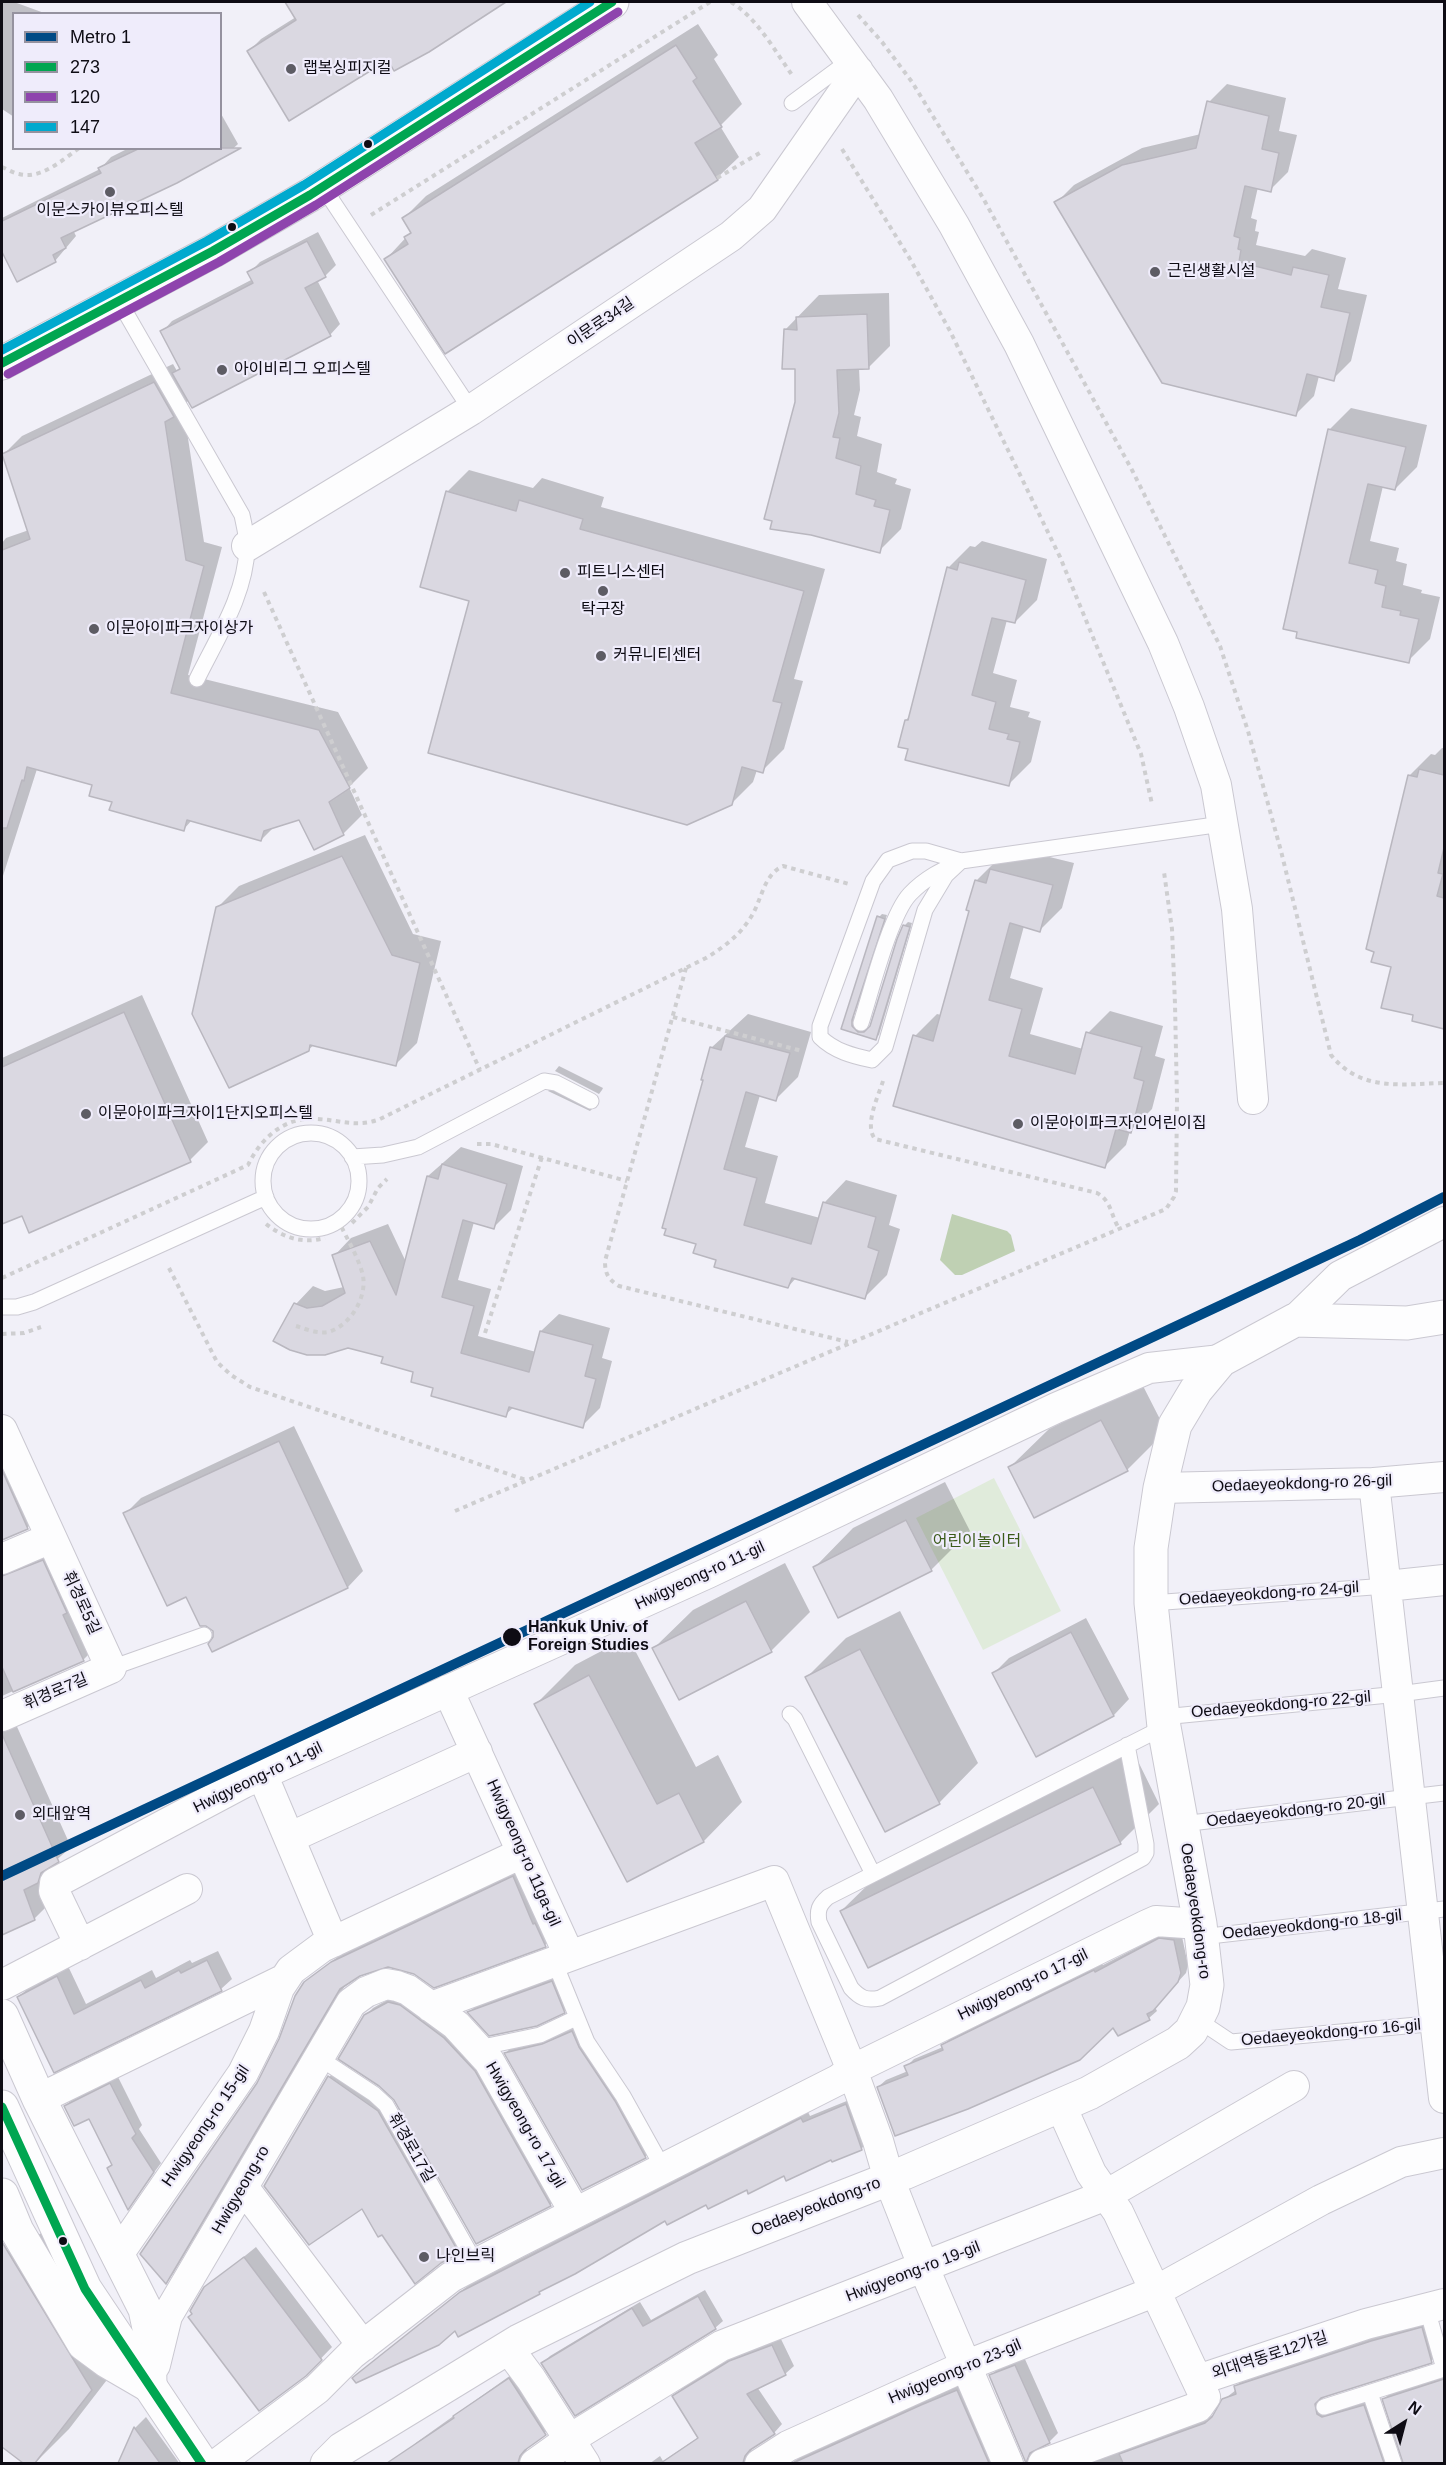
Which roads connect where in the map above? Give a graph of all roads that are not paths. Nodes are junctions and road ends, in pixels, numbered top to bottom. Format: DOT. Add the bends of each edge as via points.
graph roads {
  1 [pos="612,2"];
  2 [pos="807,2"];
  3 [pos="854,66"];
  4 [pos="792,103"];
  5 [pos="323,186"];
  6 [pos="119,301"];
  7 [pos="2,363"];
  8 [pos="471,410"];
  9 [pos="247,546"];
  10 [pos="197,679"];
  11 [pos="1222,824"];
  12 [pos="961,861"];
  13 [pos="861,1023"];
  14 [pos="1253,1099"];
  15 [pos="591,1101"];
  16 [pos="352,1157"];
  17 [pos="266,1197"];
  18 [pos="1444,1222"];
  19 [pos="2,1306"];
  20 [pos="1444,1317"];
  21 [pos="1294,1320"];
  22 [pos="1221,1360"];
  23 [pos="2,1431"];
  24 [pos="1444,1477"];
  25 [pos="1374,1483"];
  26 [pos="1160,1488"];
  27 [pos="51,1538"];
  28 [pos="2,1559"];
  29 [pos="1444,1580"];
  30 [pos="1387,1586"];
  31 [pos="1151,1603"];
  32 [pos="204,1635"];
  33 [pos="111,1668"];
  34 [pos="1444,1688"];
  35 [pos="448,1690"];
  36 [pos="1399,1694"];
  37 [pos="790,1714"];
  38 [pos="2,1716"];
  39 [pos="1163,1722"];
  40 [pos="1127,1745"];
  41 [pos="477,1752"];
  42 [pos="262,1774"];
  43 [pos="1444,1793"];
  44 [pos="1410,1798"];
  45 [pos="1182,1824"];
  46 [pos="289,1838"];
  47 [pos="522,1853"];
  48 [pos="873,1874"];
  49 [pos="187,1889"];
  50 [pos="1433,1911"];
  51 [pos="1200,1930"];
  52 [pos="333,1942"];
  53 [pos="80,1945"];
  54 [pos="561,1958"];
  55 [pos="283,1980"];
  56 [pos="2,1985"];
  57 [pos="351,2003"];
  58 [pos="431,2007"];
  59 [pos="2,2016"];
  60 [pos="576,2018"];
  61 [pos="1198,2020"];
  62 [pos="1440,2023"];
  63 [pos="478,2048"];
  64 [pos="318,2057"];
  65 [pos="852,2070"];
  66 [pos="1294,2086"];
  67 [pos="1444,2098"];
  68 [pos="39,2099"];
  69 [pos="1061,2106"];
  70 [pos="2,2107"];
  71 [pos="1444,2152"];
  72 [pos="663,2168"];
  73 [pos="889,2179"];
  74 [pos="243,2187"];
  75 [pos="2,2195"];
  76 [pos="1106,2195"];
  77 [pos="574,2213"];
  78 [pos="117,2256"];
  79 [pos="476,2264"];
  80 [pos="924,2268"];
  81 [pos="1156,2291"];
  82 [pos="1436,2306"];
  83 [pos="363,2346"];
  84 [pos="508,2348"];
  85 [pos="965,2366"];
  86 [pos="1444,2369"];
  87 [pos="1198,2380"];
  88 [pos="150,2386"];
  89 [pos="1370,2393"];
  90 [pos="1324,2407"];
  91 [pos="577,2451"];
  92 [pos="202,2463"];
  93 [pos="217,2463"];
  94 [pos="327,2463"];
  95 [pos="535,2463"];
  96 [pos="760,2463"];
  97 [pos="1008,2463"];
  98 [pos="1043,2463"];
  99 [pos="1394,2463"];
  1 -- 5 [label="street"];
  2 -- 3 [label="street"];
  3 -- 4 [label="lane"];
  3 -- 8 [label="street, 이문로34길" via="823,121 762,209 730,236"];
  3 -- 11 [label="street" via="954,225 1070,447 1189,707 1216,785"];
  5 -- 6 [label="street"];
  5 -- 8 [label="lane"];
  6 -- 7 [label="street"];
  6 -- 9 [label="lane" via="242,515"];
  8 -- 9 [label="street, 이문로34길"];
  9 -- 10 [label="lane" via="238,594"];
  11 -- 12 [label="lane"];
  11 -- 14 [label="street" via="1237,909"];
  12 -- 12 [label="lane" via="912,851 888,860 879,870 820,1026 820,1037 827,1044 872,1060 885,1047 925,910 946,875"];
  12 -- 13 [label="lane" via="931,875 909,895 895,920"];
  15 -- 16 [label="lane" via="544,1081 418,1147"];
  16 -- 17 [label="lane" via="328,1136 298,1136 284,1142 265,1166"];
  16 -- 17 [label="lane" via="359,1188 354,1204 330,1225 314,1229 284,1221"];
  17 -- 19 [label="lane" via="34,1302"];
  18 -- 21 [label="street" via="1340,1276"];
  20 -- 21 [label="street" via="1407,1323"];
  21 -- 22 [label="street, Oedaeyeokdong-ro"];
  22 -- 26 [label="street, Oedaeyeokdong-ro" via="1196,1390 1175,1425"];
  22 -- 35 [label="street, Hwigyeong-ro 11-gil" via="1149,1368"];
  23 -- 27 [label="street, 휘경로5길"];
  24 -- 25 [label="street, Oedaeyeokdong-ro 26-gil"];
  25 -- 26 [label="street, Oedaeyeokdong-ro 26-gil"];
  25 -- 30 [label="street"];
  26 -- 31 [label="street, Oedaeyeokdong-ro" via="1151,1548"];
  27 -- 28 [label="street"];
  27 -- 33 [label="street, 휘경로5길"];
  29 -- 30 [label="street, Oedaeyeokdong-ro 24-gil"];
  30 -- 31 [label="lane, Oedaeyeokdong-ro 24-gil"];
  30 -- 36 [label="street"];
  31 -- 39 [label="street, Oedaeyeokdong-ro"];
  32 -- 33 [label="lane"];
  33 -- 38 [label="street, 휘경로7길"];
  34 -- 36 [label="lane, Oedaeyeokdong-ro 22-gil"];
  35 -- 41 [label="street, Hwigyeong-ro 11ga-gil"];
  35 -- 42 [label="street, Hwigyeong-ro 11-gil"];
  36 -- 39 [label="lane, Oedaeyeokdong-ro 22-gil"];
  36 -- 44 [label="street, Oedaeyeokdong-ro 20-gil"];
  37 -- 48 [label="lane"];
  39 -- 40 [label="lane"];
  39 -- 45 [label="street, Oedaeyeokdong-ro"];
  40 -- 48 [label="lane"];
  40 -- 48 [label="lane" via="1146,1844 1143,1858 880,1998 866,2000 851,1988 819,1922 818,1912 828,1897"];
  41 -- 46 [label="street"];
  41 -- 47 [label="street, Hwigyeong-ro 11ga-gil"];
  42 -- 46 [label="street"];
  42 -- 53 [label="street, Hwigyeong-ro 11-gil" via="55,1883 54,1891"];
  43 -- 44 [label="lane, Oedaeyeokdong-ro 20-gil"];
  44 -- 45 [label="lane, Oedaeyeokdong-ro 20-gil"];
  44 -- 50 [label="street, Oedaeyeokdong-ro 18-gil"];
  45 -- 51 [label="street, Oedaeyeokdong-ro"];
  46 -- 52 [label="street"];
  47 -- 52 [label="street, Hwigyeong-ro 15-gil"];
  47 -- 54 [label="street, Hwigyeong-ro 11ga-gil"];
  49 -- 53 [label="street"];
  50 -- 51 [label="lane, Oedaeyeokdong-ro 18-gil"];
  50 -- 62 [label="street, Oedaeyeokdong-ro 16-gil"];
  51 -- 61 [label="street, Oedaeyeokdong-ro" via="1207,1985"];
  51 -- 65 [label="street, Hwigyeong-ro 17-gil" via="1156,1921"];
  52 -- 55 [label="street, Hwigyeong-ro 15-gil" via="298,1963"];
  53 -- 56 [label="street"];
  54 -- 58 [label="street"];
  54 -- 60 [label="lane, Hwigyeong-ro 11ga-gil"];
  54 -- 65 [label="street" via="774,1881"];
  55 -- 68 [label="street"];
  55 -- 78 [label="street, Hwigyeong-ro 15-gil" via="243,2073"];
  57 -- 58 [label="street, Hwigyeong-ro 17-gil" via="386,1984 408,1990"];
  57 -- 64 [label="street, Hwigyeong-ro"];
  58 -- 63 [label="street, Hwigyeong-ro 17-gil"];
  59 -- 68 [label="street"];
  60 -- 63 [label="lane" via="540,2036"];
  60 -- 72 [label="lane, Hwigyeong-ro 11ga-gil"];
  61 -- 62 [label="lane, Oedaeyeokdong-ro 16-gil" via="1231,2042"];
  61 -- 69 [label="street, Oedaeyeokdong-ro" via="1178,2043"];
  62 -- 67 [label="street"];
  63 -- 77 [label="street, Hwigyeong-ro 17-gil"];
  64 -- 74 [label="street, Hwigyeong-ro"];
  64 -- 79 [label="lane, 휘경로17길" via="386,2104"];
  65 -- 72 [label="street, Hwigyeong-ro 17-gil"];
  65 -- 73 [label="street"];
  66 -- 76 [label="street, Hwigyeong-ro 19-gil"];
  68 -- 78 [label="street"];
  69 -- 73 [label="street, Oedaeyeokdong-ro"];
  69 -- 76 [label="street" via="1091,2173"];
  70 -- 88 [label="street" via="85,2289"];
  71 -- 81 [label="street, Hwigyeong-ro 23-gil" via="1401,2162 1321,2200"];
  72 -- 77 [label="street, Hwigyeong-ro 17-gil"];
  73 -- 80 [label="street"];
  73 -- 84 [label="street, Oedaeyeokdong-ro" via="687,2258"];
  74 -- 83 [label="street"];
  74 -- 88 [label="street, Hwigyeong-ro" via="168,2316"];
  75 -- 88 [label="street" via="17,2231 84,2344"];
  76 -- 80 [label="street, Hwigyeong-ro 19-gil"];
  76 -- 81 [label="street"];
  77 -- 79 [label="street, Hwigyeong-ro 17-gil"];
  78 -- 88 [label="street" via="148,2318"];
  79 -- 83 [label="street, Hwigyeong-ro 17-gil" via="451,2277"];
  80 -- 85 [label="street"];
  80 -- 91 [label="street, Hwigyeong-ro 19-gil" via="721,2346"];
  81 -- 85 [label="street, Hwigyeong-ro 23-gil"];
  81 -- 87 [label="street"];
  82 -- 86 [label="lane, 외대역동로12가길"];
  82 -- 87 [label="street, 외대역동로12가길" via="1366,2324"];
  83 -- 93 [label="street, Hwigyeong-ro 17-gil" via="317,2388"];
  84 -- 91 [label="street"];
  84 -- 94 [label="street, Oedaeyeokdong-ro" via="342,2449"];
  85 -- 96 [label="street, Hwigyeong-ro 23-gil" via="788,2446"];
  85 -- 97 [label="street"];
  86 -- 89 [label="lane, 외대역동로12가길"];
  87 -- 98 [label="street, 외대역동로12가길" via="1205,2397 1198,2407"];
  88 -- 92 [label="street"];
  89 -- 90 [label="lane, 외대역동로12가길"];
  89 -- 99 [label="lane"];
  91 -- 95 [label="street, Hwigyeong-ro 19-gil"];
}
